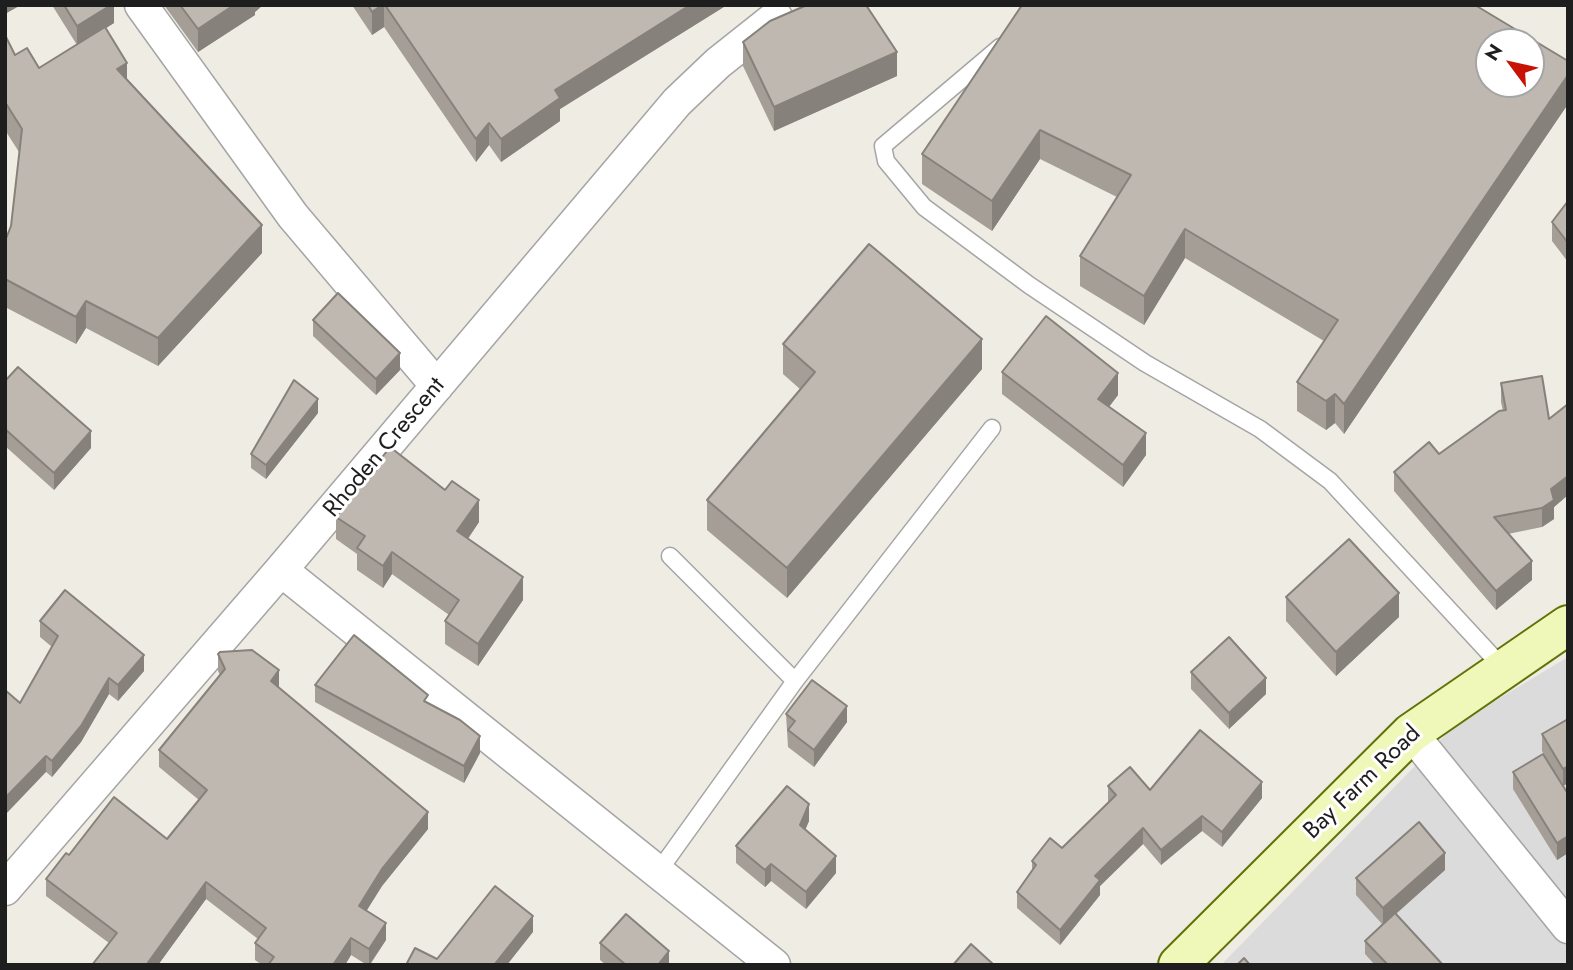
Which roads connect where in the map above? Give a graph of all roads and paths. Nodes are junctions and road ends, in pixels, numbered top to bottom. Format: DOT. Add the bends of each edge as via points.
graph roads {
  1 [pos="141,5"];
  2 [pos="776,18"];
  3 [pos="1000,47"];
  4 [pos="438,386"];
  5 [pos="992,428"];
  6 [pos="670,556"];
  7 [pos="281,570"];
  8 [pos="1568,625"];
  9 [pos="1504,669"];
  10 [pos="795,681"];
  11 [pos="1411,733"];
  12 [pos="658,872"];
  13 [pos="5,889"];
  14 [pos="1568,927"];
  15 [pos="774,965"];
  16 [pos="1178,965"];
  1 -- 4 [label="street" via="293,216"];
  2 -- 4 [label="street, Rhoden Crescent" via="677,102"];
  3 -- 9 [label="lane" via="883,146 886,161 924,207 1029,285 1144,363 1260,429 1330,481"];
  4 -- 7 [label="street, Rhoden Crescent"];
  5 -- 10 [label="lane"];
  6 -- 10 [label="lane"];
  7 -- 12 [label="street"];
  7 -- 13 [label="street, Rhoden Crescent"];
  8 -- 9 [label="street, Bay Farm Road"];
  9 -- 11 [label="street, Bay Farm Road"];
  10 -- 12 [label="lane"];
  11 -- 14 [label="street"];
  11 -- 16 [label="street, Bay Farm Road"];
  12 -- 15 [label="street"];
}
